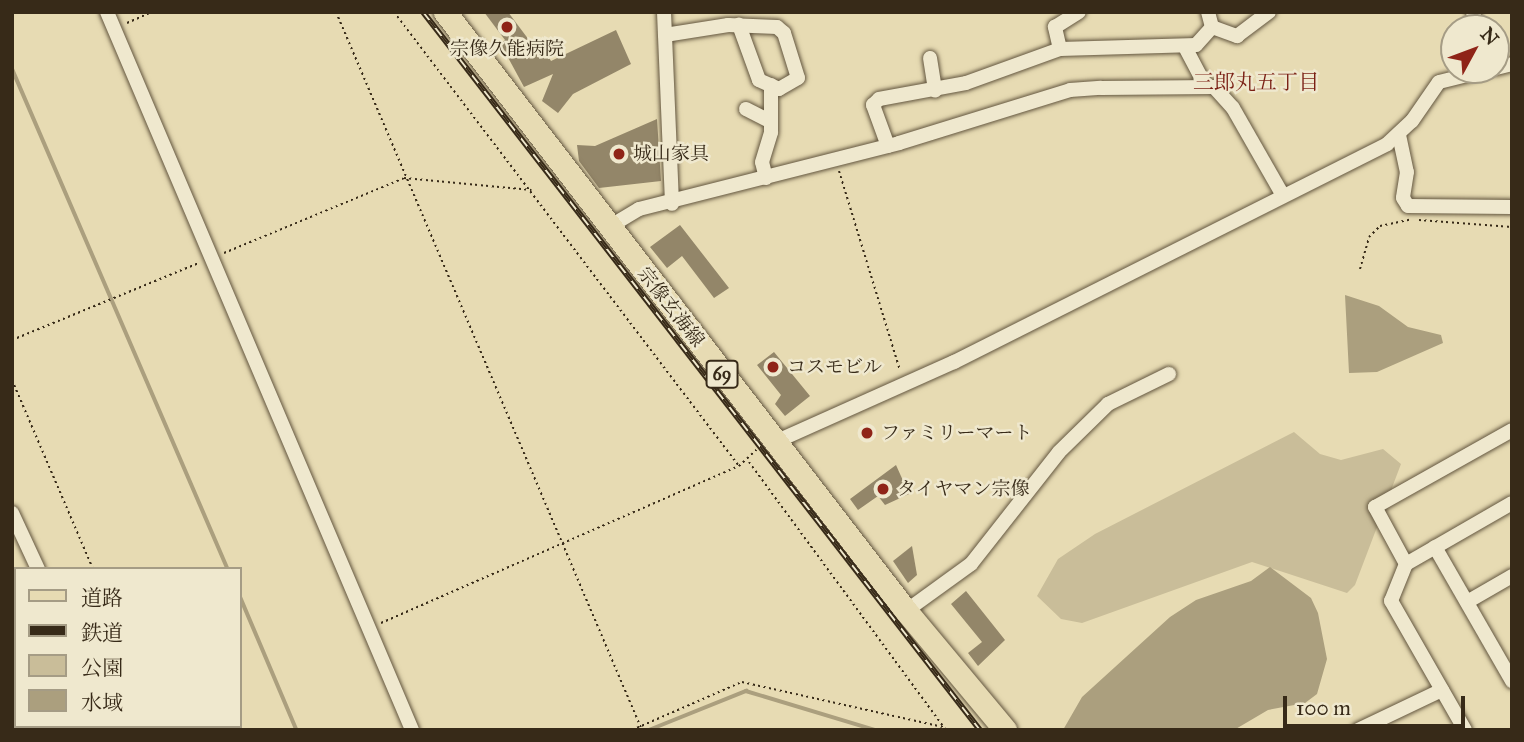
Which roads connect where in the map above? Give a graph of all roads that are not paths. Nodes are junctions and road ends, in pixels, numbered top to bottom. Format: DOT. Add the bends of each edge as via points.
graph roads {
  1 [pos="107,12"];
  2 [pos="445,12"];
  3 [pos="664,12"];
  4 [pos="1079,12"];
  5 [pos="1269,12"];
  6 [pos="1210,19"];
  7 [pos="738,25"];
  8 [pos="666,35"];
  9 [pos="1185,47"];
  10 [pos="1060,48"];
  11 [pos="930,58"];
  12 [pos="1440,82"];
  13 [pos="771,85"];
  14 [pos="1205,85"];
  15 [pos="935,91"];
  16 [pos="747,109"];
  17 [pos="771,122"];
  18 [pos="1399,135"];
  19 [pos="888,146"];
  20 [pos="766,178"];
  21 [pos="1282,194"];
  22 [pos="672,204"];
  23 [pos="1512,206"];
  24 [pos="609,228"];
  25 [pos="1169,374"];
  26 [pos="1512,430"];
  27 [pos="772,437"];
  28 [pos="1512,503"];
  29 [pos="12,513"];
  30 [pos="1435,547"];
  31 [pos="1406,564"];
  32 [pos="37,567"];
  33 [pos="1512,576"];
  34 [pos="1467,602"];
  35 [pos="906,611"];
  36 [pos="1506,658"];
  37 [pos="1512,681"];
  38 [pos="1442,690"];
  39 [pos="412,730"];
  40 [pos="1005,730"];
  41 [pos="1358,730"];
  42 [pos="1465,730"];
  1 -- 39 [label="street"];
  2 -- 24 [label="main road, 宗像玄海線 / 69"];
  3 -- 8 [label="street"];
  4 -- 10 [label="street" via="1055,27"];
  5 -- 6 [label="street" via="1237,36"];
  6 -- 9 [label="street" via="1196,45"];
  7 -- 8 [label="street"];
  7 -- 13 [label="street" via="759,80"];
  7 -- 13 [label="street" via="784,33 799,78 779,89"];
  8 -- 22 [label="street"];
  9 -- 10 [label="street"];
  9 -- 14 [label="street"];
  10 -- 15 [label="street"];
  11 -- 15 [label="street"];
  12 -- 18 [label="street"];
  13 -- 17 [label="street"];
  14 -- 19 [label="street" via="1070,90"];
  14 -- 21 [label="street" via="1222,93 1233,108"];
  15 -- 19 [label="street" via="879,99 873,105"];
  16 -- 17 [label="street"];
  17 -- 20 [label="street" via="762,162"];
  18 -- 21 [label="street"];
  18 -- 23 [label="street" via="1407,172 1403,198 1408,206"];
  19 -- 20 [label="street"];
  20 -- 22 [label="street"];
  21 -- 27 [label="street" via="904,384"];
  22 -- 24 [label="street" via="639,209"];
  24 -- 27 [label="main road, 宗像玄海線 / 69"];
  25 -- 35 [label="street" via="1108,404 1059,452 988,547"];
  26 -- 31 [label="street" via="1375,507"];
  27 -- 35 [label="main road, 宗像玄海線 / 69"];
  28 -- 30 [label="street"];
  29 -- 32 [label="street"];
  30 -- 31 [label="street"];
  30 -- 34 [label="street"];
  31 -- 38 [label="street" via="1391,601"];
  33 -- 34 [label="street"];
  34 -- 36 [label="street"];
  35 -- 40 [label="main road, 宗像玄海線 / 69"];
  36 -- 37 [label="street"];
  38 -- 41 [label="street"];
  38 -- 42 [label="street"];
}
